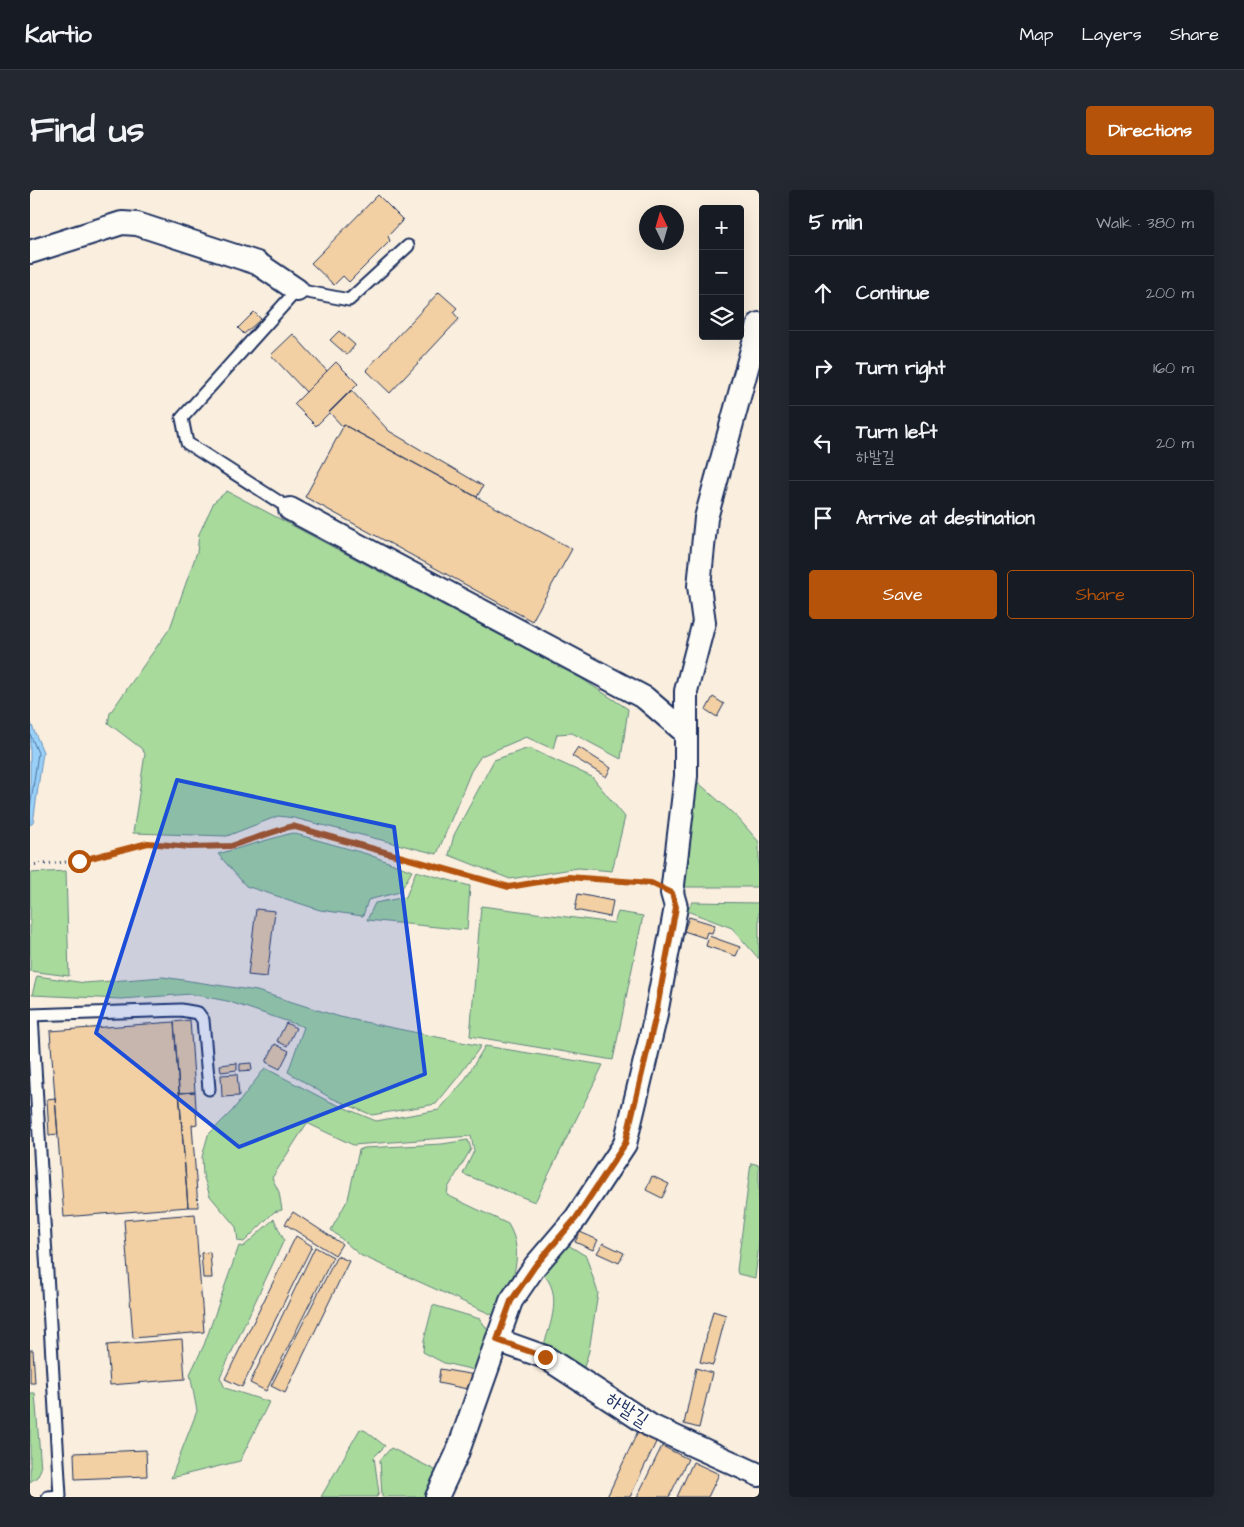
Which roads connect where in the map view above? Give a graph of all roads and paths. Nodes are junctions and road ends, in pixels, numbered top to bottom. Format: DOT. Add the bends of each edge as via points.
graph roads {
  1 [pos="408,246"];
  2 [pos="30,252"];
  3 [pos="297,290"];
  4 [pos="759,324"];
  5 [pos="290,509"];
  6 [pos="686,733"];
  7 [pos="30,865"];
  8 [pos="672,893"];
  9 [pos="31,1015"];
  10 [pos="209,1089"];
  11 [pos="497,1340"];
  12 [pos="759,1476"];
  13 [pos="48,1497"];
  14 [pos="437,1497"];
  1 -- 3 [label="lane" via="349,300"];
  2 -- 3 [label="street" via="122,223 136,224 257,263"];
  3 -- 5 [label="lane" via="182,418 187,443"];
  4 -- 6 [label="street" via="706,518 699,586 704,622 686,691"];
  5 -- 6 [label="street" via="645,698"];
  6 -- 8 [label="street" via="686,776"];
  7 -- 8 [label="path" via="79,861 148,843 231,846 292,826 509,887 568,877 651,883"];
  8 -- 11 [label="street" via="676,907 657,1010 625,1144 576,1218 535,1266 511,1301"];
  9 -- 10 [label="lane" via="181,1010 198,1013 203,1020"];
  9 -- 13 [label="lane" via="60,1496"];
  11 -- 12 [label="street, 하발길" via="545,1357 651,1426"];
  11 -- 14 [label="street"];
}
